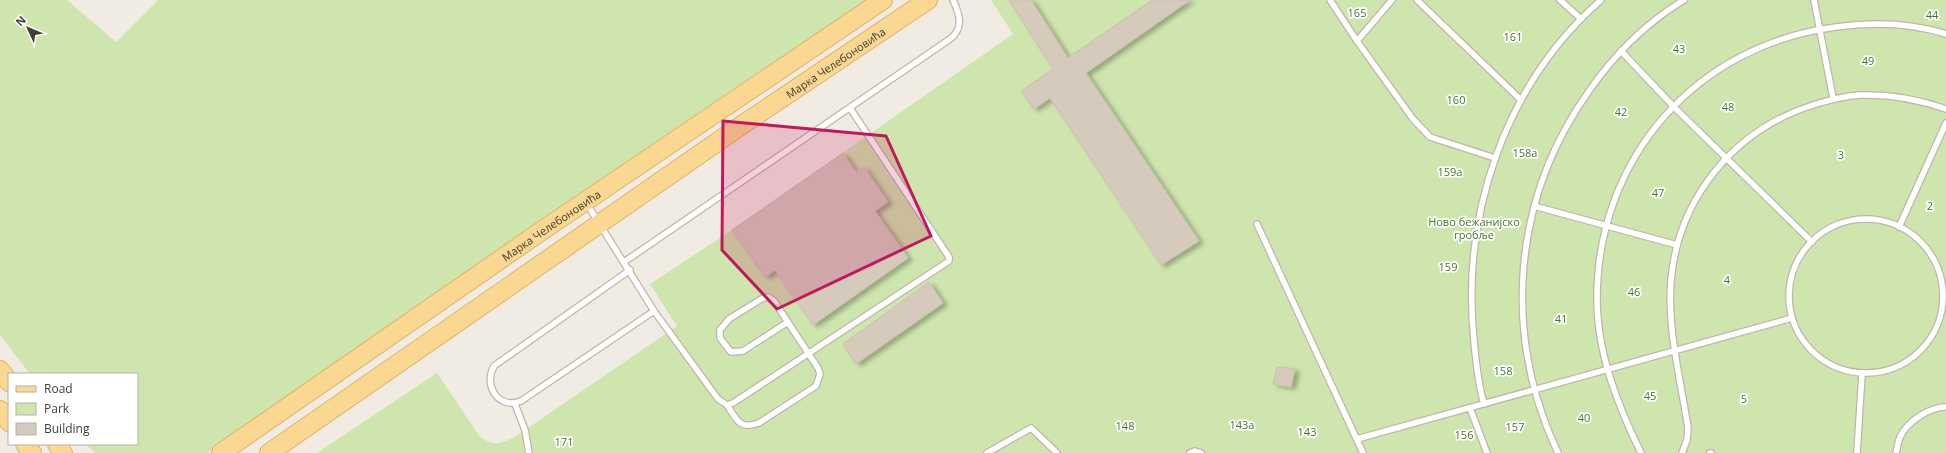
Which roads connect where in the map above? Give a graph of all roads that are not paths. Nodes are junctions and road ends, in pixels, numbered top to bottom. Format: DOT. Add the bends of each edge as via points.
graph roads {
  1 [pos="883,0"];
  2 [pos="928,0"];
  3 [pos="953,0"];
  4 [pos="1330,0"];
  5 [pos="1392,0"];
  6 [pos="1418,0"];
  7 [pos="1560,0"];
  8 [pos="1601,0"];
  9 [pos="1684,0"];
  10 [pos="1814,0"];
  11 [pos="1581,20"];
  12 [pos="1819,29"];
  13 [pos="1946,34"];
  14 [pos="1357,41"];
  15 [pos="1621,51"];
  16 [pos="1833,98"];
  17 [pos="1521,100"];
  18 [pos="1674,107"];
  19 [pos="850,108"];
  20 [pos="1946,109"];
  21 [pos="1946,123"];
  22 [pos="1726,157"];
  23 [pos="1495,158"];
  24 [pos="585,202"];
  25 [pos="1534,206"];
  26 [pos="600,223"];
  27 [pos="1257,224"];
  28 [pos="1606,226"];
  29 [pos="1899,227"];
  30 [pos="1812,242"];
  31 [pos="1677,245"];
  32 [pos="624,262"];
  33 [pos="630,270"];
  34 [pos="1944,299"];
  35 [pos="654,311"];
  36 [pos="1792,318"];
  37 [pos="788,322"];
  38 [pos="1676,351"];
  39 [pos="809,354"];
  40 [pos="0,370"];
  41 [pos="1607,370"];
  42 [pos="1862,374"];
  43 [pos="8,381"];
  44 [pos="1535,390"];
  45 [pos="515,404"];
  46 [pos="1484,404"];
  47 [pos="727,405"];
  48 [pos="1946,407"];
  49 [pos="1470,408"];
  50 [pos="0,410"];
  51 [pos="8,421"];
  52 [pos="1357,440"];
  53 [pos="26,445"];
  54 [pos="57,445"];
  55 [pos="32,453"];
  56 [pos="63,453"];
  57 [pos="221,453"];
  58 [pos="269,453"];
  59 [pos="529,453"];
  60 [pos="988,453"];
  61 [pos="1057,453"];
  62 [pos="1190,453"];
  63 [pos="1201,453"];
  64 [pos="1363,453"];
  65 [pos="1487,453"];
  66 [pos="1558,453"];
  67 [pos="1641,453"];
  68 [pos="1682,453"];
  69 [pos="1857,453"];
  70 [pos="1896,453"];
  1 -- 24 [label="main road, Марка Челебоновића"];
  2 -- 26 [label="main road, Марка Челебоновића"];
  3 -- 19 [label="lane" via="960,22 956,34"];
  4 -- 14 [label="lane"];
  5 -- 14 [label="lane"];
  6 -- 17 [label="lane"];
  7 -- 11 [label="lane"];
  8 -- 11 [label="lane"];
  9 -- 15 [label="lane" via="1654,21"];
  10 -- 12 [label="lane"];
  11 -- 17 [label="lane" via="1542,65"];
  12 -- 13 [label="lane" via="1857,24 1898,25"];
  12 -- 16 [label="lane"];
  12 -- 18 [label="lane" via="1779,38 1740,55 1705,78"];
  14 -- 23 [label="lane" via="1417,124 1430,137"];
  15 -- 18 [label="lane"];
  15 -- 25 [label="lane" via="1594,83 1569,121 1549,162"];
  16 -- 20 [label="lane" via="1891,95 1922,100"];
  16 -- 22 [label="lane" via="1791,112 1756,131"];
  17 -- 23 [label="lane"];
  18 -- 22 [label="lane"];
  18 -- 28 [label="lane" via="1651,134 1631,164"];
  19 -- 32 [label="lane"];
  19 -- 39 [label="lane" via="949,257 949,261"];
  21 -- 29 [label="lane"];
  22 -- 30 [label="lane"];
  22 -- 31 [label="lane" via="1705,184 1688,215"];
  23 -- 46 [label="lane" via="1484,192 1477,227 1472,279 1473,335 1477,374"];
  24 -- 26 [label="lane"];
  24 -- 57 [label="main road, Марка Челебоновића"];
  25 -- 28 [label="lane"];
  25 -- 44 [label="lane" via="1525,249 1522,283 1526,344"];
  26 -- 32 [label="lane"];
  26 -- 58 [label="main road, Марка Челебоновића"];
  27 -- 52 [label="lane"];
  28 -- 31 [label="lane"];
  28 -- 41 [label="lane" via="1600,257 1597,301"];
  29 -- 30 [label="lane" via="1876,220 1853,221 1831,228"];
  29 -- 34 [label="lane" via="1918,241 1933,259"];
  30 -- 36 [label="lane" via="1799,259 1791,279 1789,300"];
  31 -- 38 [label="lane" via="1671,282 1671,316"];
  32 -- 33 [label="lane"];
  33 -- 35 [label="lane"];
  33 -- 45 [label="lane" via="494,366 490,373 493,392 502,402"];
  34 -- 42 [label="lane" via="1939,320 1923,348 1898,366"];
  35 -- 45 [label="lane"];
  35 -- 47 [label="lane" via="718,399"];
  36 -- 38 [label="lane"];
  36 -- 42 [label="lane" via="1803,342 1820,358 1840,369"];
  37 -- 37 [label="lane" via="744,351 731,352 720,338 723,324 763,298 768,297 774,301"];
  37 -- 39 [label="lane"];
  38 -- 41 [label="lane"];
  38 -- 68 [label="lane" via="1688,428"];
  39 -- 47 [label="lane"];
  39 -- 47 [label="lane" via="820,374 816,386 759,423 744,426"];
  40 -- 43 [label="main road"];
  41 -- 44 [label="lane"];
  41 -- 67 [label="lane"];
  42 -- 69 [label="lane"];
  44 -- 46 [label="lane"];
  44 -- 66 [label="lane"];
  45 -- 59 [label="lane" via="525,430"];
  46 -- 49 [label="lane"];
  48 -- 70 [label="lane" via="1931,410 1909,425 1900,437"];
  49 -- 52 [label="lane"];
  49 -- 65 [label="lane"];
  50 -- 51 [label="main road"];
  52 -- 64 [label="lane"];
  53 -- 55 [label="main road"];
  54 -- 56 [label="main road"];
  60 -- 61 [label="lane" via="1031,428"];
  62 -- 63 [label="lane"];
}
